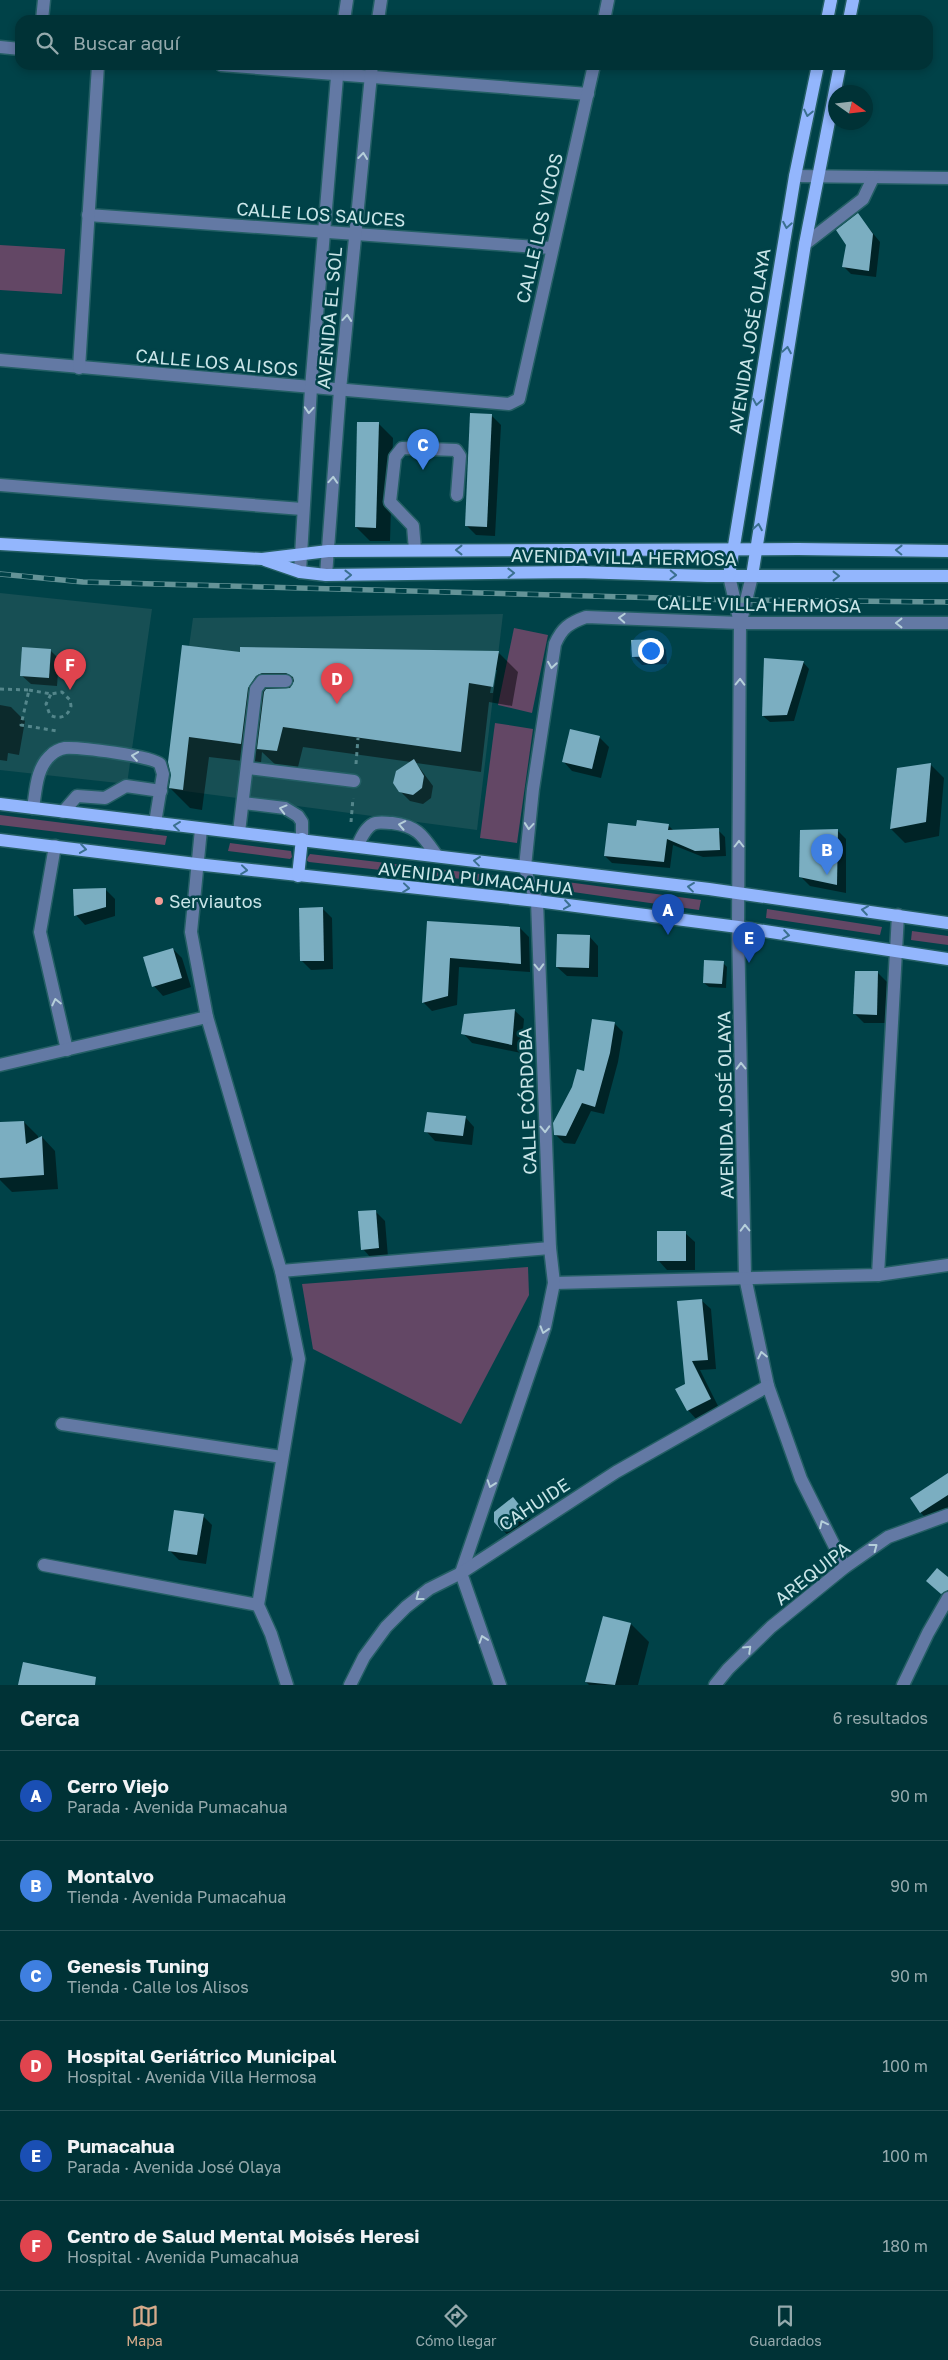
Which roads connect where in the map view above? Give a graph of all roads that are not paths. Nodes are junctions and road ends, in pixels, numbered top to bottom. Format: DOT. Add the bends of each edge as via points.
graph roads {
  1 [pos="44,0"];
  2 [pos="347,0"];
  3 [pos="381,0"];
  4 [pos="608,0"];
  5 [pos="831,0"];
  6 [pos="853,0"];
  7 [pos="42,15"];
  8 [pos="345,15"];
  9 [pos="379,15"];
  10 [pos="605,15"];
  11 [pos="828,15"];
  12 [pos="850,15"];
  13 [pos="0,47"];
  14 [pos="15,48"];
  15 [pos="98,70"];
  16 [pos="337,70"];
  17 [pos="593,70"];
  18 [pos="817,70"];
  19 [pos="839,70"];
  20 [pos="371,71"];
  21 [pos="588,94"];
  22 [pos="795,176"];
  23 [pos="817,177"];
  24 [pos="873,178"];
  25 [pos="948,178"];
  26 [pos="88,215"];
  27 [pos="323,232"];
  28 [pos="355,234"];
  29 [pos="805,244"];
  30 [pos="551,248"];
  31 [pos="780,264"];
  32 [pos="802,268"];
  33 [pos="0,360"];
  34 [pos="763,367"];
  35 [pos="79,368"];
  36 [pos="784,370"];
  37 [pos="311,388"];
  38 [pos="340,390"];
  39 [pos="519,399"];
  40 [pos="745,473"];
  41 [pos="767,478"];
  42 [pos="0,485"];
  43 [pos="457,495"];
  44 [pos="302,509"];
  45 [pos="0,544"];
  46 [pos="415,550"];
  47 [pos="733,550"];
  48 [pos="754,550"];
  49 [pos="328,551"];
  50 [pos="948,551"];
  51 [pos="300,554"];
  52 [pos="262,559"];
  53 [pos="300,572"];
  54 [pos="326,575"];
  55 [pos="729,576"];
  56 [pos="752,576"];
  57 [pos="948,576"];
  58 [pos="571,622"];
  59 [pos="740,623"];
  60 [pos="948,623"];
  61 [pos="286,681"];
  62 [pos="248,768"];
  63 [pos="354,781"];
  64 [pos="161,791"];
  65 [pos="243,803"];
  66 [pos="0,804"];
  67 [pos="33,808"];
  68 [pos="63,812"];
  69 [pos="156,823"];
  70 [pos="201,829"];
  71 [pos="239,832"];
  72 [pos="302,839"];
  73 [pos="0,840"];
  74 [pos="55,846"];
  75 [pos="357,846"];
  76 [pos="437,856"];
  77 [pos="196,864"];
  78 [pos="525,867"];
  79 [pos="298,876"];
  80 [pos="739,893"];
  81 [pos="537,901"];
  82 [pos="898,915"];
  83 [pos="948,923"];
  84 [pos="738,927"];
  85 [pos="896,951"];
  86 [pos="948,959"];
  87 [pos="207,1017"];
  88 [pos="67,1050"];
  89 [pos="0,1065"];
  90 [pos="550,1248"];
  91 [pos="948,1265"];
  92 [pos="281,1271"];
  93 [pos="878,1275"];
  94 [pos="746,1277"];
  95 [pos="554,1283"];
  96 [pos="768,1386"];
  97 [pos="62,1424"];
  98 [pos="282,1457"];
  99 [pos="948,1515"];
  100 [pos="44,1565"];
  101 [pos="845,1567"];
  102 [pos="461,1573"];
  103 [pos="948,1598"];
  104 [pos="258,1605"];
  105 [pos="287,1685"];
  106 [pos="350,1685"];
  107 [pos="500,1685"];
  108 [pos="715,1685"];
  109 [pos="903,1685"];
  1 -- 7 [label="street"];
  2 -- 8 [label="street"];
  3 -- 9 [label="street"];
  4 -- 10 [label="street"];
  5 -- 11 [label="main road"];
  6 -- 12 [label="main road"];
  13 -- 14 [label="street"];
  15 -- 26 [label="street"];
  16 -- 20 [label="street"];
  16 -- 27 [label="street, AVENIDA EL SOL"];
  17 -- 21 [label="street, CALLE LOS VICOS"];
  18 -- 22 [label="main road, AVENIDA JOSÉ OLAYA, one-way"];
  19 -- 23 [label="main road, AVENIDA JOSÉ OLAYA"];
  20 -- 21 [label="street"];
  28 -- 20 [label="street, AVENIDA EL SOL, one-way"];
  21 -- 30 [label="street, CALLE LOS VICOS"];
  22 -- 23 [label="street"];
  22 -- 31 [label="main road, AVENIDA JOSÉ OLAYA, one-way"];
  23 -- 24 [label="street"];
  23 -- 29 [label="main road, AVENIDA JOSÉ OLAYA"];
  24 -- 25 [label="street"];
  24 -- 29 [label="street" via="863,199"];
  26 -- 27 [label="street, CALLE LOS SAUCES"];
  26 -- 35 [label="street"];
  27 -- 28 [label="street, CALLE LOS SAUCES"];
  27 -- 37 [label="street, AVENIDA EL SOL"];
  28 -- 30 [label="street, CALLE LOS SAUCES"];
  38 -- 28 [label="street, AVENIDA EL SOL, one-way"];
  29 -- 32 [label="main road, AVENIDA JOSÉ OLAYA"];
  30 -- 39 [label="street, CALLE LOS VICOS"];
  31 -- 32 [label="main road"];
  31 -- 34 [label="main road, AVENIDA JOSÉ OLAYA"];
  36 -- 32 [label="main road, AVENIDA JOSÉ OLAYA, one-way"];
  33 -- 35 [label="street, CALLE LOS ALISOS"];
  34 -- 36 [label="main road"];
  34 -- 40 [label="main road, AVENIDA JOSÉ OLAYA, one-way"];
  35 -- 37 [label="street, CALLE LOS ALISOS"];
  36 -- 41 [label="main road, AVENIDA JOSÉ OLAYA"];
  37 -- 38 [label="street, CALLE LOS ALISOS"];
  37 -- 44 [label="street, AVENIDA EL SOL, one-way"];
  38 -- 39 [label="street, CALLE LOS ALISOS" via="509,404"];
  49 -- 38 [label="street, AVENIDA EL SOL, one-way"];
  40 -- 41 [label="main road"];
  40 -- 47 [label="main road, AVENIDA JOSÉ OLAYA"];
  48 -- 41 [label="main road, AVENIDA JOSÉ OLAYA, one-way"];
  42 -- 44 [label="street"];
  43 -- 46 [label="street" via="460,456 456,450 402,448 395,457 390,502 414,526"];
  44 -- 51 [label="street, AVENIDA EL SOL"];
  45 -- 52 [label="main road"];
  47 -- 46 [label="main road, AVENIDA VILLA HERMOSA, one-way"];
  46 -- 49 [label="main road, AVENIDA VILLA HERMOSA"];
  47 -- 48 [label="main road, AVENIDA VILLA HERMOSA"];
  47 -- 55 [label="main road, AVENIDA JOSÉ OLAYA"];
  50 -- 48 [label="main road, AVENIDA VILLA HERMOSA, one-way"];
  48 -- 56 [label="main road, AVENIDA JOSÉ OLAYA"];
  49 -- 51 [label="main road, AVENIDA VILLA HERMOSA"];
  49 -- 54 [label="street, AVENIDA EL SOL"];
  51 -- 52 [label="main road, AVENIDA VILLA HERMOSA"];
  51 -- 53 [label="street, AVENIDA EL SOL"];
  52 -- 53 [label="main road, AVENIDA VILLA HERMOSA"];
  53 -- 54 [label="main road, AVENIDA VILLA HERMOSA"];
  54 -- 55 [label="main road, AVENIDA VILLA HERMOSA, one-way" via="577,572"];
  55 -- 56 [label="main road, AVENIDA VILLA HERMOSA"];
  55 -- 59 [label="street, AVENIDA JOSÉ OLAYA"];
  56 -- 57 [label="main road, AVENIDA VILLA HERMOSA, one-way"];
  56 -- 59 [label="street, AVENIDA JOSÉ OLAYA"];
  59 -- 58 [label="street, CALLE VILLA HERMOSA, one-way" via="602,617 586,617"];
  58 -- 78 [label="street, CALLE CÓRDOBA, one-way" via="560,632 555,644"];
  60 -- 59 [label="street, CALLE VILLA HERMOSA, one-way"];
  80 -- 59 [label="street, AVENIDA JOSÉ OLAYA, one-way"];
  61 -- 62 [label="street" via="262,680 256,689"];
  62 -- 63 [label="street"];
  62 -- 65 [label="street"];
  64 -- 67 [label="street, one-way" via="163,774 157,761 66,748 57,750 43,763"];
  64 -- 68 [label="street" via="126,786 105,798 77,796"];
  64 -- 69 [label="street"];
  65 -- 71 [label="street"];
  72 -- 65 [label="street, one-way" via="303,825 289,810"];
  66 -- 67 [label="main road, AVENIDA PUMACAHUA"];
  67 -- 68 [label="main road, AVENIDA PUMACAHUA"];
  68 -- 69 [label="main road, AVENIDA PUMACAHUA"];
  70 -- 69 [label="main road, AVENIDA PUMACAHUA, one-way"];
  70 -- 71 [label="main road, AVENIDA PUMACAHUA"];
  70 -- 77 [label="street"];
  71 -- 72 [label="main road, AVENIDA PUMACAHUA"];
  72 -- 75 [label="main road, AVENIDA PUMACAHUA"];
  72 -- 79 [label="main road"];
  73 -- 74 [label="main road, AVENIDA PUMACAHUA"];
  74 -- 77 [label="main road, AVENIDA PUMACAHUA, one-way"];
  88 -- 74 [label="street, one-way" via="40,932"];
  75 -- 76 [label="main road, AVENIDA PUMACAHUA"];
  76 -- 75 [label="street, one-way" via="420,833 404,825 373,824"];
  78 -- 76 [label="main road, AVENIDA PUMACAHUA, one-way"];
  77 -- 79 [label="main road, AVENIDA PUMACAHUA, one-way"];
  77 -- 87 [label="street" via="191,932"];
  80 -- 78 [label="main road, AVENIDA PUMACAHUA, one-way"];
  78 -- 81 [label="street, CALLE CÓRDOBA"];
  79 -- 81 [label="main road, AVENIDA PUMACAHUA, one-way"];
  82 -- 80 [label="main road, AVENIDA PUMACAHUA, one-way"];
  80 -- 84 [label="street, AVENIDA JOSÉ OLAYA"];
  81 -- 84 [label="main road, AVENIDA PUMACAHUA, one-way"];
  81 -- 90 [label="street, CALLE CÓRDOBA, one-way"];
  82 -- 83 [label="main road, AVENIDA PUMACAHUA"];
  82 -- 85 [label="street"];
  84 -- 85 [label="main road, AVENIDA PUMACAHUA, one-way"];
  94 -- 84 [label="street, AVENIDA JOSÉ OLAYA, one-way"];
  85 -- 86 [label="main road, AVENIDA PUMACAHUA"];
  85 -- 93 [label="street"];
  87 -- 88 [label="street"];
  87 -- 92 [label="street"];
  88 -- 89 [label="street"];
  90 -- 92 [label="street"];
  90 -- 95 [label="street, CALLE CÓRDOBA"];
  91 -- 93 [label="street"];
  92 -- 98 [label="street" via="299,1358"];
  93 -- 94 [label="street"];
  94 -- 95 [label="street"];
  96 -- 94 [label="street, AVENIDA JOSÉ OLAYA, one-way"];
  95 -- 102 [label="street, CALLE CÓRDOBA, one-way" via="545,1327"];
  101 -- 96 [label="street, AVENIDA JOSÉ OLAYA, one-way" via="801,1479"];
  96 -- 102 [label="street, CAHUIDE" via="616,1472"];
  97 -- 98 [label="street"];
  98 -- 104 [label="street"];
  101 -- 99 [label="street, AREQUIPA, one-way" via="888,1537"];
  100 -- 104 [label="street"];
  108 -- 101 [label="street, AREQUIPA, one-way" via="771,1627"];
  102 -- 106 [label="street, CAHUIDE, one-way" via="429,1589 386,1627 364,1656"];
  107 -- 102 [label="street, one-way"];
  103 -- 109 [label="street"];
  104 -- 105 [label="street"];
}
